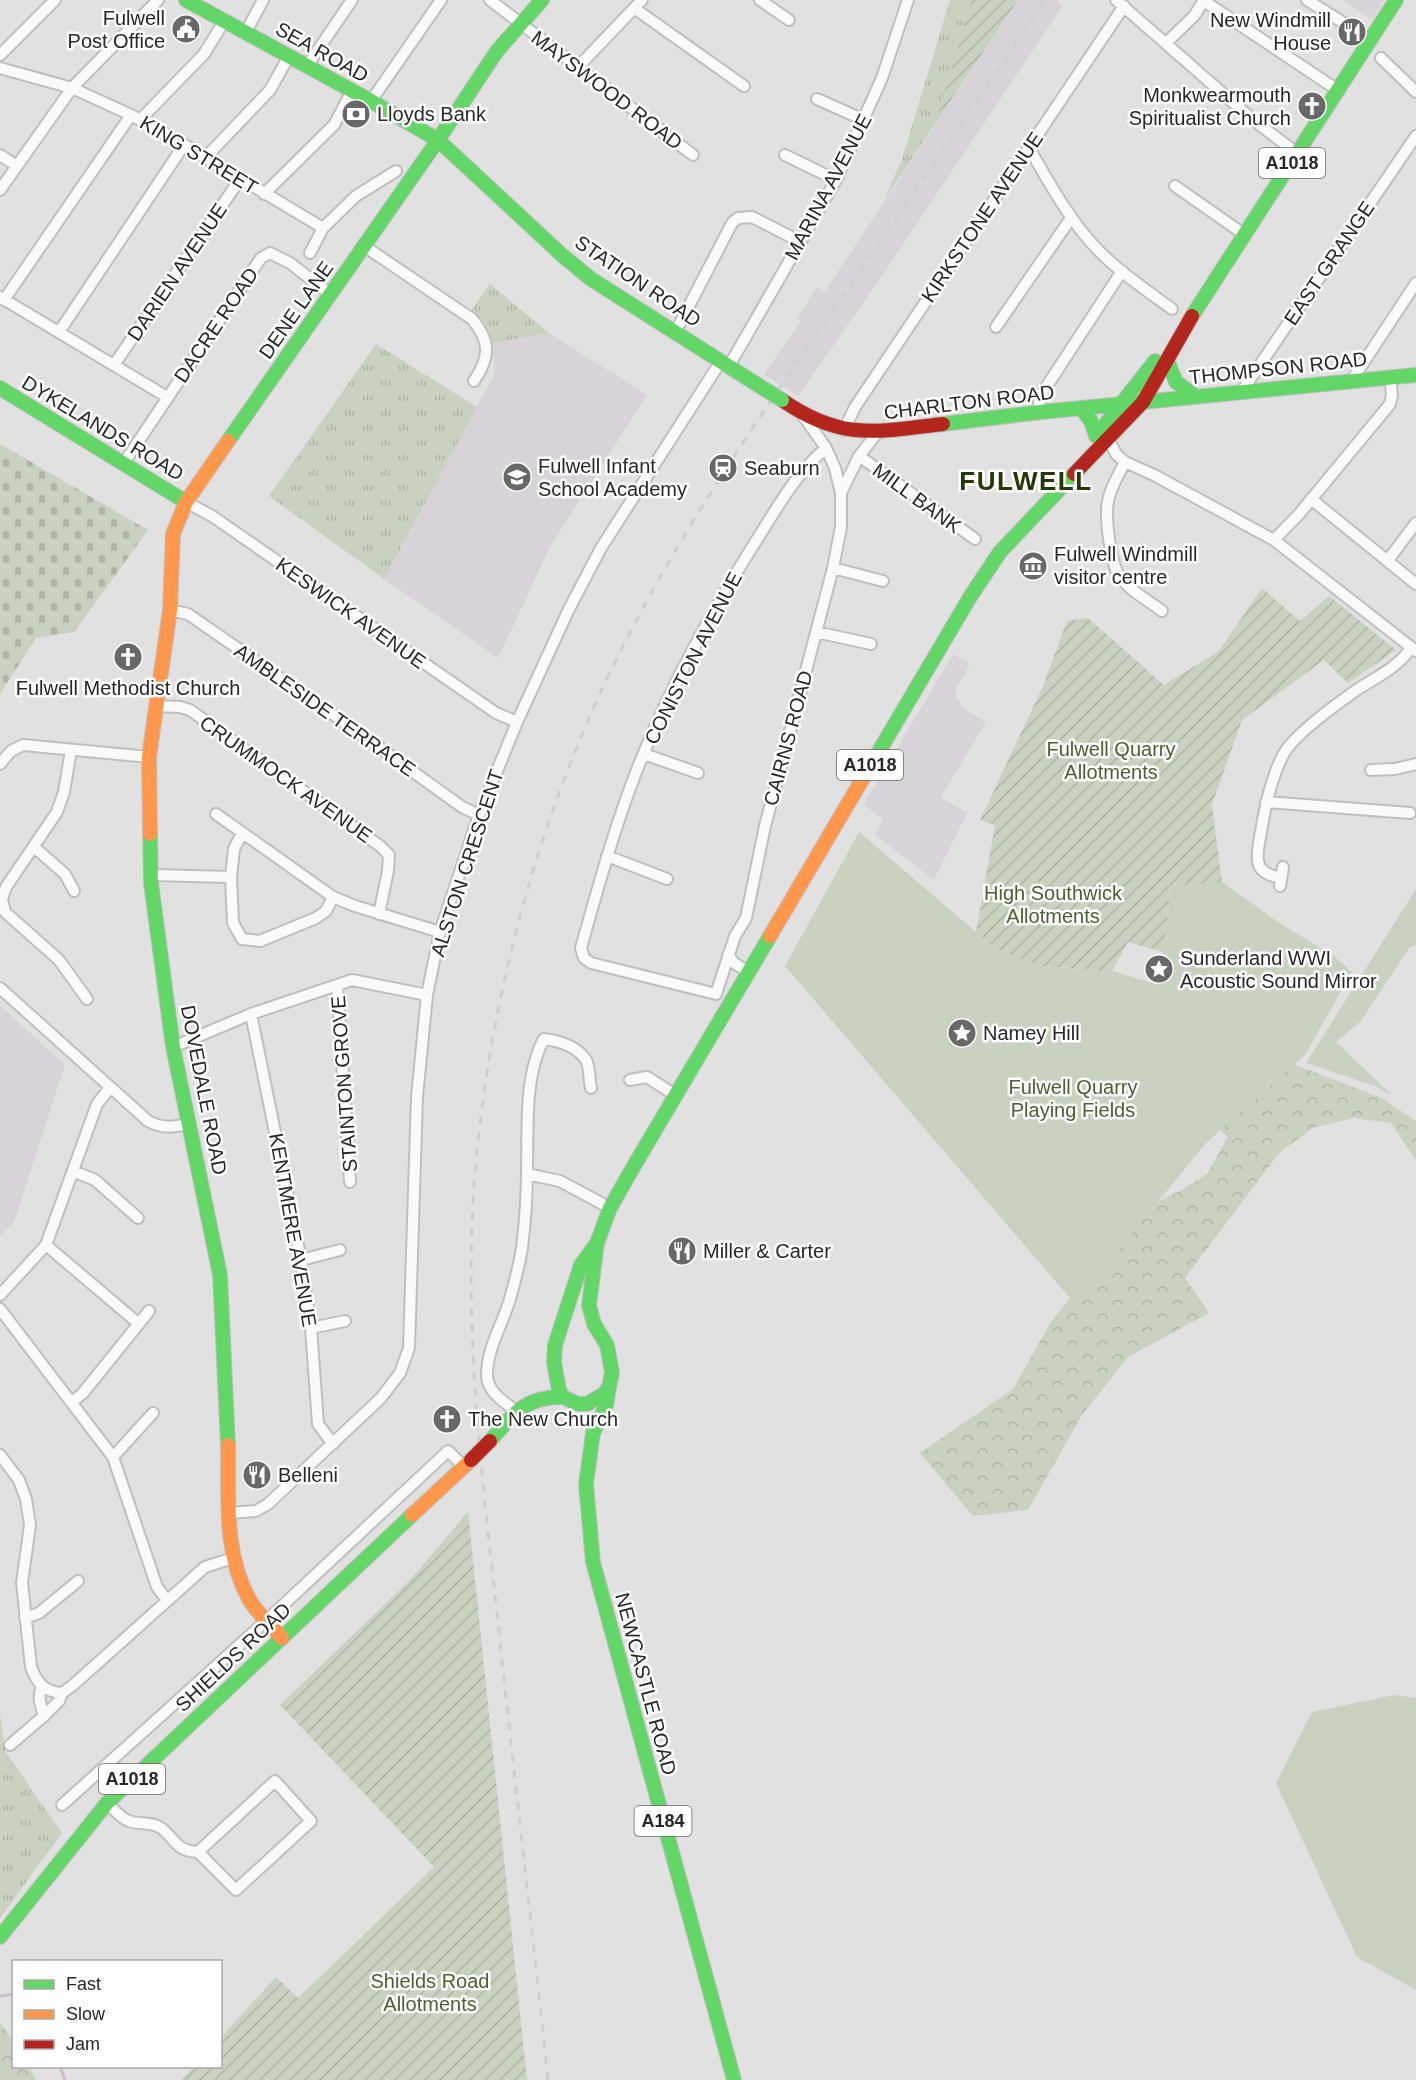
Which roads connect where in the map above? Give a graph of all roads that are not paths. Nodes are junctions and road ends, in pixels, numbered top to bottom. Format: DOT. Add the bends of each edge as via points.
graph roads {
  1 [pos="55,0"];
  2 [pos="158,0"];
  3 [pos="186,0"];
  4 [pos="263,0"];
  5 [pos="352,0"];
  6 [pos="441,0"];
  7 [pos="490,0"];
  8 [pos="542,0"];
  9 [pos="760,0"];
  10 [pos="909,0"];
  11 [pos="1307,0"];
  12 [pos="1396,0"];
  13 [pos="1204,1"];
  14 [pos="1120,3"];
  15 [pos="638,4"];
  16 [pos="225,20"];
  17 [pos="789,20"];
  18 [pos="520,24"];
  19 [pos="246,32"];
  20 [pos="1371,40"];
  21 [pos="1166,43"];
  22 [pos="0,55"];
  23 [pos="289,56"];
  24 [pos="1381,58"];
  25 [pos="307,66"];
  26 [pos="0,68"];
  27 [pos="577,68"];
  28 [pos="744,86"];
  29 [pos="72,88"];
  30 [pos="352,91"];
  31 [pos="1339,91"];
  32 [pos="1416,92"];
  33 [pos="817,99"];
  34 [pos="371,101"];
  35 [pos="135,117"];
  36 [pos="864,120"];
  37 [pos="1416,136"];
  38 [pos="438,140"];
  39 [pos="184,145"];
  40 [pos="1029,148"];
  41 [pos="1298,154"];
  42 [pos="0,155"];
  43 [pos="785,155"];
  44 [pos="693,156"];
  45 [pos="205,158"];
  46 [pos="17,166"];
  47 [pos="396,171"];
  48 [pos="240,179"];
  49 [pos="836,180"];
  50 [pos="1175,186"];
  51 [pos="0,190"];
  52 [pos="264,194"];
  53 [pos="1071,218"];
  54 [pos="323,228"];
  55 [pos="1245,235"];
  56 [pos="801,242"];
  57 [pos="364,246"];
  58 [pos="310,253"];
  59 [pos="1122,271"];
  60 [pos="1416,283"];
  61 [pos="330,294"];
  62 [pos="2,298"];
  63 [pos="1172,309"];
  64 [pos="1186,326"];
  65 [pos="996,327"];
  66 [pos="676,331"];
  67 [pos="59,332"];
  68 [pos="1167,360"];
  69 [pos="725,363"];
  70 [pos="114,365"];
  71 [pos="1416,375"];
  72 [pos="1390,377"];
  73 [pos="1352,380"];
  74 [pos="474,381"];
  75 [pos="0,388"];
  76 [pos="1242,391"];
  77 [pos="1195,396"];
  78 [pos="168,397"];
  79 [pos="1143,402"];
  80 [pos="1120,404"];
  81 [pos="1081,408"];
  82 [pos="1041,412"];
  83 [pos="802,414"];
  84 [pos="844,430"];
  85 [pos="878,432"];
  86 [pos="1102,437"];
  87 [pos="826,448"];
  88 [pos="859,456"];
  89 [pos="1125,462"];
  90 [pos="124,463"];
  91 [pos="841,494"];
  92 [pos="1311,499"];
  93 [pos="186,502"];
  94 [pos="1416,523"];
  95 [pos="173,534"];
  96 [pos="975,539"];
  97 [pos="1274,540"];
  98 [pos="1388,561"];
  99 [pos="833,568"];
  100 [pos="883,581"];
  101 [pos="1416,584"];
  102 [pos="170,610"];
  103 [pos="1162,610"];
  104 [pos="816,632"];
  105 [pos="871,644"];
  106 [pos="1414,649"];
  107 [pos="156,706"];
  108 [pos="517,722"];
  109 [pos="71,750"];
  110 [pos="644,754"];
  111 [pos="149,757"];
  112 [pos="0,764"];
  113 [pos="1416,764"];
  114 [pos="1371,770"];
  115 [pos="698,773"];
  116 [pos="1266,802"];
  117 [pos="1410,813"];
  118 [pos="216,814"];
  119 [pos="478,815"];
  120 [pos="242,833"];
  121 [pos="34,847"];
  122 [pos="608,856"];
  123 [pos="151,875"];
  124 [pos="231,877"];
  125 [pos="1281,877"];
  126 [pos="667,879"];
  127 [pos="75,891"];
  128 [pos="333,897"];
  129 [pos="380,914"];
  130 [pos="440,932"];
  131 [pos="728,955"];
  132 [pos="747,971"];
  133 [pos="337,985"];
  134 [pos="0,988"];
  135 [pos="716,994"];
  136 [pos="427,995"];
  137 [pos="87,999"];
  138 [pos="727,1008"];
  139 [pos="251,1014"];
  140 [pos="173,1047"];
  141 [pos="597,1055"];
  142 [pos="586,1061"];
  143 [pos="630,1080"];
  144 [pos="110,1088"];
  145 [pos="591,1088"];
  146 [pos="675,1095"];
  147 [pos="190,1124"];
  148 [pos="73,1171"];
  149 [pos="527,1174"];
  150 [pos="350,1182"];
  151 [pos="610,1208"];
  152 [pos="138,1218"];
  153 [pos="597,1243"];
  154 [pos="46,1245"];
  155 [pos="340,1250"];
  156 [pos="301,1260"];
  157 [pos="0,1295"];
  158 [pos="0,1309"];
  159 [pos="149,1311"];
  160 [pos="345,1321"];
  161 [pos="139,1324"];
  162 [pos="311,1328"];
  163 [pos="601,1337"];
  164 [pos="558,1340"];
  165 [pos="554,1362"];
  166 [pos="542,1378"];
  167 [pos="609,1387"];
  168 [pos="531,1388"];
  169 [pos="563,1397"];
  170 [pos="72,1402"];
  171 [pos="578,1404"];
  172 [pos="153,1413"];
  173 [pos="510,1414"];
  174 [pos="593,1433"];
  175 [pos="333,1444"];
  176 [pos="0,1455"];
  177 [pos="113,1457"];
  178 [pos="467,1463"];
  179 [pos="229,1513"];
  180 [pos="233,1558"];
  181 [pos="78,1581"];
  182 [pos="167,1600"];
  183 [pos="25,1618"];
  184 [pos="266,1621"];
  185 [pos="282,1638"];
  186 [pos="42,1687"];
  187 [pos="62,1693"];
  188 [pos="44,1716"];
  189 [pos="10,1745"];
  190 [pos="107,1803"];
  191 [pos="62,1805"];
  192 [pos="198,1852"];
  193 [pos="0,1937"];
  194 [pos="734,2080"];
  1 -- 22 [label="street"];
  2 -- 29 [label="street"];
  3 -- 16 [label="main road, SEA ROAD"];
  4 -- 19 [label="street"];
  5 -- 25 [label="street"];
  6 -- 34 [label="street"];
  7 -- 18 [label="street, MAYSWOOD ROAD"];
  8 -- 18 [label="main road, DENE LANE"];
  9 -- 17 [label="street"];
  10 -- 36 [label="street, MARINA AVENUE"];
  11 -- 20 [label="street"];
  12 -- 20 [label="main road, A1018"];
  13 -- 21 [label="street"];
  13 -- 31 [label="street"];
  14 -- 21 [label="street"];
  14 -- 40 [label="street, KIRKSTONE AVENUE"];
  15 -- 27 [label="street"];
  15 -- 28 [label="street"];
  16 -- 19 [label="main road, SEA ROAD"];
  16 -- 35 [label="street" via="204,54"];
  18 -- 27 [label="street, MAYSWOOD ROAD"];
  18 -- 38 [label="main road, DENE LANE" via="497,51"];
  19 -- 23 [label="main road, SEA ROAD"];
  20 -- 31 [label="main road, A1018"];
  21 -- 41 [label="street"];
  23 -- 25 [label="main road, SEA ROAD"];
  23 -- 45 [label="street" via="270,90"];
  24 -- 32 [label="street"];
  25 -- 30 [label="main road, SEA ROAD"];
  26 -- 29 [label="street, KING STREET"];
  27 -- 44 [label="street, MAYSWOOD ROAD"];
  29 -- 35 [label="street, KING STREET"];
  29 -- 46 [label="street"];
  30 -- 34 [label="main road, SEA ROAD"];
  30 -- 52 [label="street" via="334,125"];
  31 -- 41 [label="main road, A1018"];
  33 -- 36 [label="street"];
  34 -- 38 [label="main road, SEA ROAD"];
  35 -- 39 [label="street, KING STREET"];
  35 -- 62 [label="street"];
  36 -- 49 [label="street, MARINA AVENUE"];
  37 -- 76 [label="street, EAST GRANGE"];
  38 -- 57 [label="main road, DENE LANE"];
  38 -- 66 [label="main road, STATION ROAD" via="591,279"];
  39 -- 45 [label="street, KING STREET"];
  39 -- 67 [label="street"];
  40 -- 53 [label="street"];
  40 -- 84 [label="street, KIRKSTONE AVENUE" via="855,407"];
  41 -- 55 [label="main road, A1018"];
  42 -- 46 [label="street"];
  43 -- 49 [label="street"];
  45 -- 48 [label="street, KING STREET"];
  46 -- 51 [label="street"];
  47 -- 54 [label="street, DENE LANE" via="357,196"];
  48 -- 52 [label="street, KING STREET"];
  48 -- 70 [label="street, DARIEN AVENUE"];
  49 -- 56 [label="street, MARINA AVENUE"];
  50 -- 55 [label="street"];
  52 -- 54 [label="street, KING STREET"];
  53 -- 59 [label="street"];
  53 -- 65 [label="street"];
  54 -- 58 [label="street, DENE LANE"];
  55 -- 64 [label="main road, A1018"];
  56 -- 66 [label="street" via="752,217 738,218"];
  56 -- 69 [label="street, MARINA AVENUE"];
  57 -- 61 [label="main road, DENE LANE"];
  57 -- 74 [label="street" via="472,319 482,331 486,360"];
  59 -- 63 [label="street"];
  59 -- 82 [label="street" via="1041,395"];
  60 -- 73 [label="street"];
  61 -- 78 [label="street, DACRE ROAD" via="290,263 270,253 261,258"];
  61 -- 93 [label="main road, DENE LANE"];
  62 -- 67 [label="street"];
  64 -- 68 [label="main road, A1018"];
  64 -- 80 [label="main road, A1018"];
  66 -- 69 [label="main road, STATION ROAD"];
  67 -- 70 [label="street"];
  68 -- 77 [label="main road" via="1176,382"];
  68 -- 79 [label="main road, A1018"];
  69 -- 83 [label="main road, STATION ROAD, bridge"];
  69 -- 108 [label="street, ALSTON CRESCENT" via="590,566"];
  70 -- 78 [label="street"];
  71 -- 72 [label="main road, THOMPSON ROAD"];
  72 -- 73 [label="main road, THOMPSON ROAD"];
  72 -- 92 [label="street" via="1390,404"];
  73 -- 76 [label="main road, THOMPSON ROAD"];
  75 -- 90 [label="main road, DYKELANDS ROAD"];
  76 -- 77 [label="main road, THOMPSON ROAD"];
  77 -- 79 [label="main road, THOMPSON ROAD"];
  78 -- 90 [label="street, DACRE ROAD"];
  79 -- 80 [label="main road, CHARLTON ROAD"];
  79 -- 86 [label="main road, A1018"];
  80 -- 81 [label="main road, CHARLTON ROAD"];
  80 -- 86 [label="main road, A1018"];
  81 -- 82 [label="main road, CHARLTON ROAD"];
  81 -- 86 [label="main road"];
  82 -- 85 [label="main road, CHARLTON ROAD"];
  83 -- 84 [label="main road, CHARLTON ROAD"];
  83 -- 87 [label="street, CAIRNS ROAD"];
  84 -- 85 [label="main road, CHARLTON ROAD"];
  85 -- 88 [label="street, CAIRNS ROAD"];
  86 -- 89 [label="street"];
  86 -- 132 [label="main road, A1018" via="1000,552 970,597"];
  87 -- 91 [label="street, CAIRNS ROAD"];
  87 -- 110 [label="street, CONISTON AVENUE" via="803,469 742,564 678,680"];
  88 -- 91 [label="street, CAIRNS ROAD"];
  88 -- 96 [label="street, MILL BANK"];
  89 -- 97 [label="street"];
  89 -- 103 [label="street" via="1108,498 1114,564 1128,585"];
  90 -- 93 [label="main road, DYKELANDS ROAD"];
  91 -- 99 [label="street, CAIRNS ROAD" via="841,527"];
  92 -- 97 [label="street"];
  92 -- 98 [label="street"];
  93 -- 95 [label="main road, DENE LANE"];
  93 -- 108 [label="street, KESWICK AVENUE" via="212,516 496,713"];
  94 -- 98 [label="street"];
  95 -- 102 [label="main road, DOVEDALE ROAD"];
  97 -- 106 [label="street"];
  98 -- 101 [label="street"];
  99 -- 100 [label="street"];
  99 -- 104 [label="street, CAIRNS ROAD"];
  102 -- 107 [label="main road, DOVEDALE ROAD"];
  102 -- 119 [label="street, AMBLESIDE TERRACE" via="188,614"];
  104 -- 105 [label="street"];
  104 -- 131 [label="street, CAIRNS ROAD" via="765,826 746,918"];
  106 -- 116 [label="street" via="1290,744"];
  107 -- 111 [label="main road, DOVEDALE ROAD"];
  107 -- 129 [label="street, CRUMMOCK AVENUE" via="190,711 380,846 389,855"];
  108 -- 119 [label="street, ALSTON CRESCENT"];
  109 -- 111 [label="street"];
  109 -- 112 [label="street" via="23,745 11,751"];
  109 -- 121 [label="street" via="57,812"];
  110 -- 115 [label="street"];
  110 -- 122 [label="street, CONISTON AVENUE"];
  111 -- 123 [label="main road, DOVEDALE ROAD"];
  113 -- 114 [label="street"];
  116 -- 117 [label="street"];
  116 -- 125 [label="street" via="1258,862 1268,875"];
  118 -- 120 [label="street"];
  119 -- 130 [label="street, ALSTON CRESCENT"];
  120 -- 124 [label="street" via="234,849"];
  120 -- 128 [label="street"];
  121 -- 127 [label="street" via="65,874"];
  121 -- 137 [label="street" via="6,887 2,899 5,912 59,960"];
  122 -- 126 [label="street"];
  122 -- 135 [label="street, CONISTON AVENUE" via="581,948 584,958"];
  123 -- 124 [label="street"];
  123 -- 140 [label="main road, DOVEDALE ROAD"];
  124 -- 128 [label="street" via="233,922 242,939 251,941 260,941 316,918 326,911"];
  128 -- 129 [label="street"];
  129 -- 130 [label="street"];
  130 -- 136 [label="street, ALSTON CRESCENT"];
  131 -- 132 [label="street"];
  131 -- 135 [label="street, CAIRNS ROAD"];
  132 -- 138 [label="main road, A1018"];
  133 -- 136 [label="street" via="352,980"];
  133 -- 139 [label="street"];
  133 -- 150 [label="street, STAINTON GROVE"];
  134 -- 144 [label="street"];
  135 -- 138 [label="street"];
  136 -- 175 [label="street, ALSTON CRESCENT" via="417,1097 409,1348 400,1373 381,1398"];
  138 -- 146 [label="main road, A1018"];
  139 -- 140 [label="street"];
  139 -- 156 [label="street, KENTMERE AVENUE"];
  140 -- 147 [label="main road, DOVEDALE ROAD"];
  141 -- 142 [label="street"];
  142 -- 145 [label="street"];
  142 -- 149 [label="street" via="576,1050 557,1041 544,1039 538,1050 528,1103"];
  143 -- 146 [label="street" via="649,1072"];
  144 -- 147 [label="street" via="160,1127"];
  144 -- 148 [label="street" via="97,1104"];
  146 -- 151 [label="main road, A1018"];
  147 -- 179 [label="main road, DOVEDALE ROAD" via="220,1275"];
  148 -- 152 [label="street" via="95,1180"];
  148 -- 154 [label="street"];
  149 -- 151 [label="street" via="560,1181"];
  149 -- 173 [label="street" via="522,1249 509,1303 488,1356 489,1385"];
  151 -- 153 [label="main road, A1018"];
  153 -- 163 [label="main road, A1018" via="589,1305"];
  153 -- 164 [label="main road, A1018" via="581,1265"];
  154 -- 157 [label="street"];
  154 -- 161 [label="street"];
  155 -- 156 [label="street"];
  156 -- 162 [label="street, KENTMERE AVENUE"];
  158 -- 170 [label="street"];
  159 -- 161 [label="street"];
  160 -- 162 [label="street"];
  161 -- 170 [label="street"];
  162 -- 175 [label="street, KENTMERE AVENUE" via="318,1424"];
  163 -- 164 [label="main road" via="580,1330"];
  163 -- 167 [label="main road" via="611,1359"];
  164 -- 165 [label="main road"];
  165 -- 166 [label="main road"];
  165 -- 169 [label="main road" via="556,1382"];
  167 -- 171 [label="main road" via="597,1399"];
  167 -- 174 [label="main road, A184" via="606,1406"];
  168 -- 173 [label="main road, A1018"];
  169 -- 171 [label="main road"];
  169 -- 173 [label="main road, A1018" via="541,1398"];
  170 -- 177 [label="street"];
  171 -- 174 [label="main road"];
  172 -- 177 [label="street"];
  173 -- 178 [label="main road, SHIELDS ROAD / A1018, bridge"];
  174 -- 194 [label="main road, NEWCASTLE ROAD / A184" via="586,1484 593,1562"];
  175 -- 179 [label="street, ALSTON CRESCENT" via="268,1504 256,1511"];
  176 -- 183 [label="street" via="19,1480 30,1525 22,1583"];
  177 -- 182 [label="street" via="157,1587"];
  178 -- 184 [label="street, SHIELDS ROAD" via="448,1451"];
  178 -- 185 [label="main road, SHIELDS ROAD / A1018"];
  179 -- 180 [label="main road, DOVEDALE ROAD"];
  180 -- 182 [label="street" via="205,1567"];
  180 -- 184 [label="main road, DOVEDALE ROAD" via="250,1601"];
  181 -- 183 [label="street" via="39,1613"];
  182 -- 187 [label="street"];
  183 -- 186 [label="street" via="31,1667"];
  184 -- 185 [label="main road, DOVEDALE ROAD"];
  184 -- 191 [label="street, SHIELDS ROAD"];
  185 -- 190 [label="main road, SHIELDS ROAD / A1018"];
  186 -- 187 [label="street"];
  186 -- 188 [label="street" via="39,1700"];
  187 -- 188 [label="street"];
  188 -- 189 [label="street"];
  190 -- 192 [label="street" via="129,1822 161,1828 179,1848"];
  190 -- 193 [label="main road, SHIELDS ROAD / A1018"];
  192 -- 192 [label="street" via="275,1781 311,1821 237,1890"];
}
